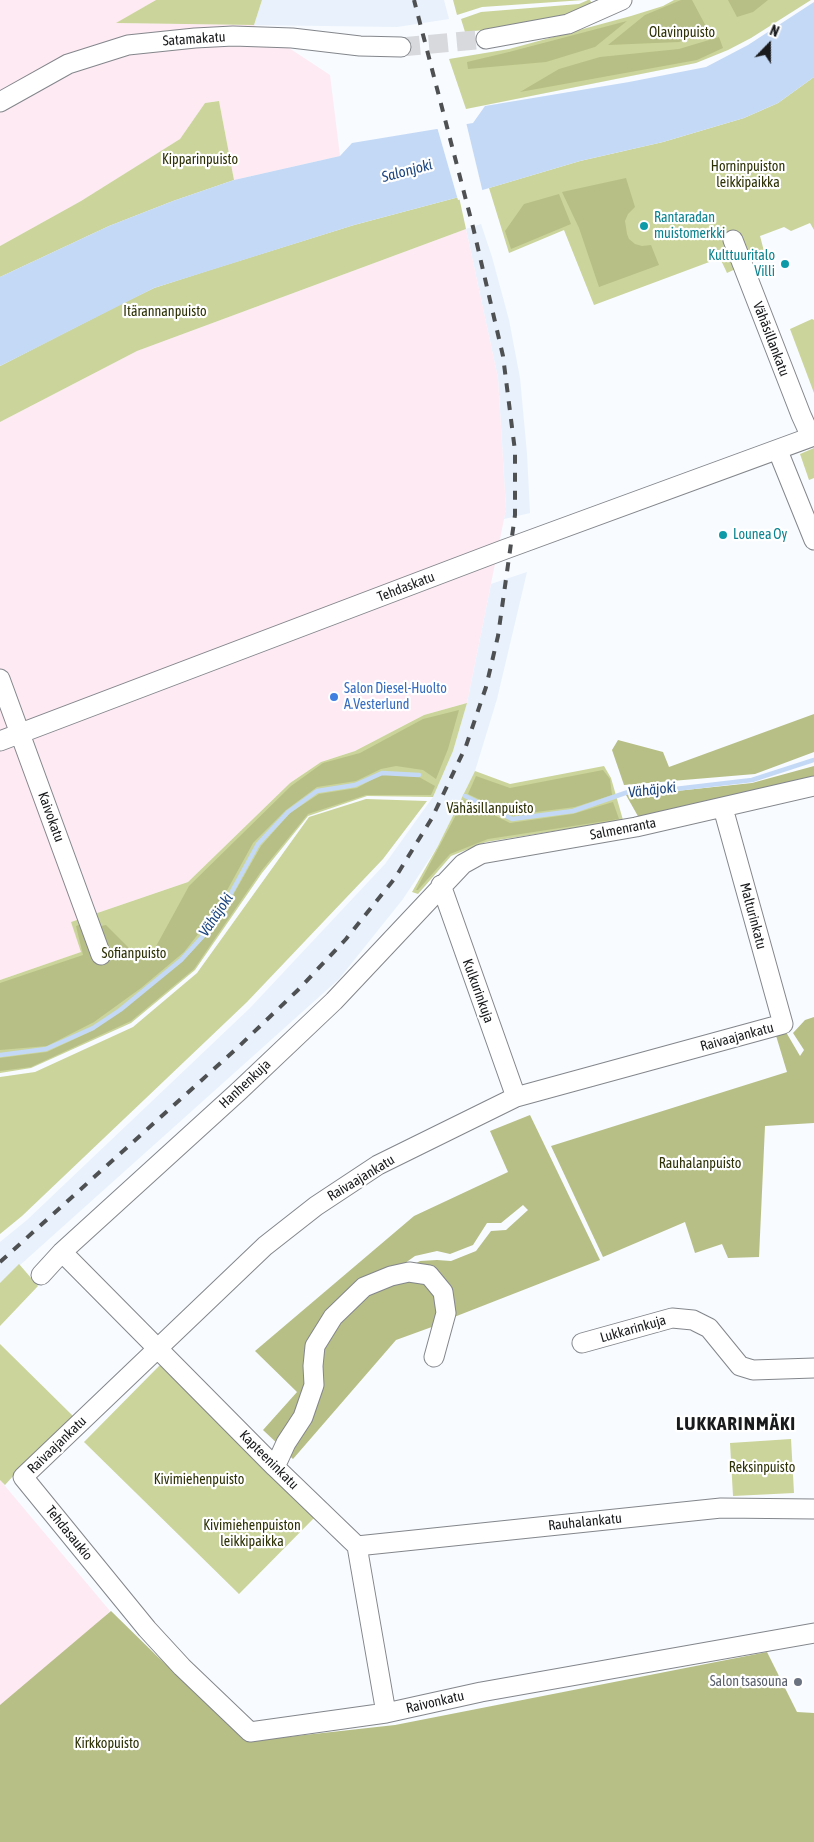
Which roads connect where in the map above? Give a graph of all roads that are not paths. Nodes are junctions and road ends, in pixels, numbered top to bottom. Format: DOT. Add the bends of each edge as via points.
graph roads {
  1 [pos="622,0"];
  2 [pos="486,39"];
  3 [pos="401,47"];
  4 [pos="0,102"];
  5 [pos="733,240"];
  6 [pos="813,437"];
  7 [pos="778,451"];
  8 [pos="814,540"];
  9 [pos="0,679"];
  10 [pos="20,733"];
  11 [pos="0,740"];
  12 [pos="814,786"];
  13 [pos="723,808"];
  14 [pos="441,885"];
  15 [pos="101,956"];
  16 [pos="783,1024"];
  17 [pos="516,1097"];
  18 [pos="62,1252"];
  19 [pos="41,1275"];
  20 [pos="582,1343"];
  21 [pos="157,1348"];
  22 [pos="434,1357"];
  23 [pos="814,1368"];
  24 [pos="276,1467"];
  25 [pos="23,1477"];
  26 [pos="814,1509"];
  27 [pos="357,1546"];
  28 [pos="114,1588"];
  29 [pos="814,1634"];
  30 [pos="386,1714"];
  1 -- 2 [label="street" via="568,24"];
  3 -- 4 [label="street, Satamakatu" via="233,36 128,45 68,64"];
  5 -- 6 [label="street, Vähäsillankatu" via="801,415"];
  6 -- 7 [label="street, Tehdaskatu"];
  7 -- 8 [label="street"];
  7 -- 10 [label="street, Tehdaskatu" via="503,550"];
  9 -- 10 [label="street, Kaivokatu"];
  10 -- 11 [label="street, Tehdaskatu"];
  10 -- 15 [label="street, Kaivokatu"];
  12 -- 13 [label="street, Salmenranta"];
  13 -- 14 [label="street, Salmenranta" via="481,854 463,864"];
  13 -- 16 [label="street, Malturinkatu"];
  14 -- 17 [label="street, Kulkurinkuja"];
  14 -- 18 [label="street, Hanhenkuja" via="334,1001"];
  16 -- 17 [label="street, Raivaajankatu"];
  17 -- 21 [label="street, Raivaajankatu" via="378,1165 316,1206 265,1246"];
  18 -- 19 [label="street, Hanhenkuja"];
  18 -- 21 [label="street, Kapteeninkatu"];
  20 -- 23 [label="street, Lukkarinkuja" via="672,1318 693,1320 708,1328 740,1366 753,1370"];
  21 -- 24 [label="street, Kapteeninkatu"];
  21 -- 25 [label="street, Raivaajankatu"];
  22 -- 24 [label="street" via="446,1313 443,1292 429,1276 409,1272 364,1288 333,1317 315,1346 314,1385 303,1417 286,1443"];
  24 -- 27 [label="street, Kapteeninkatu"];
  25 -- 28 [label="street, Tehdasaukio"];
  26 -- 27 [label="street, Rauhalankatu" via="721,1508"];
  27 -- 30 [label="street"];
  28 -- 30 [label="street, Raivonkatu" via="182,1667 250,1732"];
  29 -- 30 [label="street, Raivonkatu" via="482,1692"];
}
